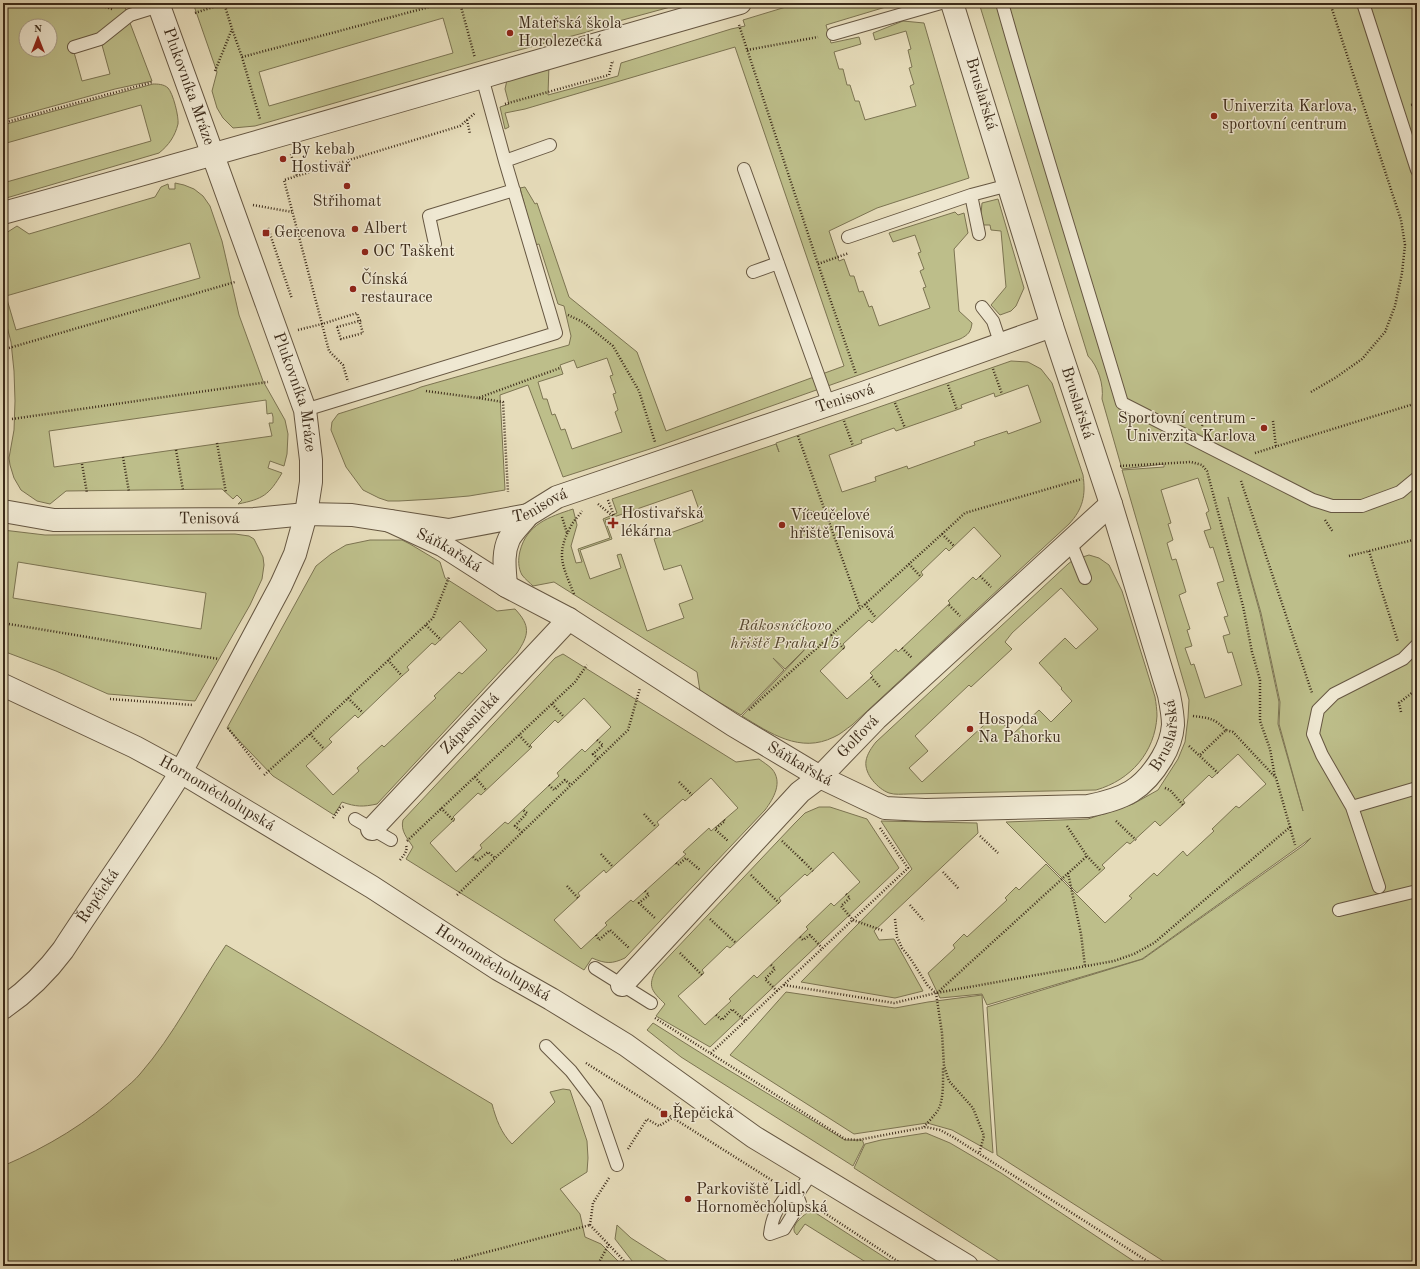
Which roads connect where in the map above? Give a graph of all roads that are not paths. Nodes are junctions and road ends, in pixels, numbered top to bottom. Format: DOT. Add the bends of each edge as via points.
graph roads {
  1 [pos="941,3"];
  2 [pos="952,3"];
  3 [pos="1002,3"];
  4 [pos="1364,3"];
  5 [pos="158,4"];
  6 [pos="736,4"];
  7 [pos="833,34"];
  8 [pos="74,47"];
  9 [pos="479,70"];
  10 [pos="550,145"];
  11 [pos="213,154"];
  12 [pos="505,161"];
  13 [pos="744,169"];
  14 [pos="1417,170"];
  15 [pos="1009,185"];
  16 [pos="514,190"];
  17 [pos="971,195"];
  18 [pos="3,212"];
  19 [pos="979,234"];
  20 [pos="848,237"];
  21 [pos="436,244"];
  22 [pos="778,263"];
  23 [pos="753,272"];
  24 [pos="982,307"];
  25 [pos="1052,326"];
  26 [pos="1001,345"];
  27 [pos="305,410"];
  28 [pos="836,410"];
  29 [pos="1417,478"];
  30 [pos="1111,504"];
  31 [pos="3,511"];
  32 [pos="306,514"];
  33 [pos="528,515"];
  34 [pos="390,521"];
  35 [pos="1070,541"];
  36 [pos="1085,578"];
  37 [pos="506,586"];
  38 [pos="569,619"];
  39 [pos="1417,645"];
  40 [pos="3,685"];
  41 [pos="181,772"];
  42 [pos="820,778"];
  43 [pos="1417,788"];
  44 [pos="1130,793"];
  45 [pos="1352,807"];
  46 [pos="364,824"];
  47 [pos="391,840"];
  48 [pos="1379,887"];
  49 [pos="1417,891"];
  50 [pos="1339,910"];
  51 [pos="595,968"];
  52 [pos="622,985"];
  53 [pos="651,1003"];
  54 [pos="3,1008"];
  55 [pos="546,1046"];
  56 [pos="617,1166"];
  57 [pos="812,1172"];
  58 [pos="796,1195"];
  59 [pos="967,1266"];
  1 -- 7 [label="lane"];
  2 -- 15 [label="street, Bruslařská"];
  3 -- 29 [label="lane" via="1122,403 1312,500 1332,506 1362,506 1400,492"];
  4 -- 14 [label="lane"];
  5 -- 8 [label="lane" via="130,15 100,40"];
  5 -- 11 [label="street, Plukovníka Mráze"];
  6 -- 9 [label="street"];
  9 -- 11 [label="street"];
  9 -- 12 [label="lane"];
  10 -- 12 [label="lane"];
  11 -- 18 [label="street"];
  11 -- 27 [label="street, Plukovníka Mráze"];
  12 -- 16 [label="lane"];
  13 -- 22 [label="lane"];
  15 -- 17 [label="lane"];
  15 -- 25 [label="street, Bruslařská"];
  16 -- 21 [label="lane" via="429,216"];
  16 -- 27 [label="lane" via="556,333"];
  17 -- 19 [label="lane"];
  17 -- 20 [label="lane"];
  22 -- 23 [label="lane"];
  22 -- 28 [label="lane"];
  24 -- 26 [label="lane" via="993,321"];
  25 -- 26 [label="street, Tenisová"];
  25 -- 30 [label="street, Bruslařská" via="1110,470"];
  26 -- 28 [label="street, Tenisová" via="860,385"];
  27 -- 32 [label="street, Plukovníka Mráze" via="311,460 311,482"];
  28 -- 33 [label="street, Tenisová" via="557,497"];
  30 -- 35 [label="street, Golfová"];
  30 -- 44 [label="street, Bruslařská" via="1169,695 1172,715 1171,736 1155,771"];
  31 -- 32 [label="street, Tenisová" via="54,520 254,519"];
  32 -- 34 [label="street, Tenisová" via="352,515"];
  32 -- 41 [label="street, Plukovníka Mráze" via="295,554 281,585"];
  33 -- 34 [label="street, Tenisová" via="449,530"];
  33 -- 37 [label="street, Sáňkařská" via="506,547"];
  34 -- 37 [label="street, Sáňkařská" via="442,545"];
  35 -- 36 [label="lane"];
  35 -- 42 [label="street, Golfová" via="876,719"];
  37 -- 38 [label="street, Sáňkařská"];
  38 -- 42 [label="street, Sáňkařská"];
  38 -- 46 [label="street, Zápasnická"];
  39 -- 45 [label="lane" via="1404,659 1334,694 1318,710 1313,734"];
  40 -- 41 [label="street, Hornoměcholupská" via="135,747"];
  41 -- 54 [label="street, Řepčická" via="60,955 31,986"];
  41 -- 57 [label="street, Hornoměcholupská" via="372,887 498,969 626,1045 754,1137"];
  42 -- 44 [label="street, Sáňkařská" via="885,808 925,810 1088,806 1110,802"];
  42 -- 52 [label="street, Golfová" via="800,792"];
  43 -- 45 [label="lane"];
  45 -- 48 [label="lane"];
  46 -- 47 [label="lane"];
  49 -- 50 [label="lane"];
  51 -- 52 [label="lane"];
  52 -- 53 [label="lane"];
  55 -- 56 [label="lane" via="571,1071 596,1104"];
  57 -- 58 [label="lane"];
  57 -- 59 [label="street, Hornoměcholupská"];
}
